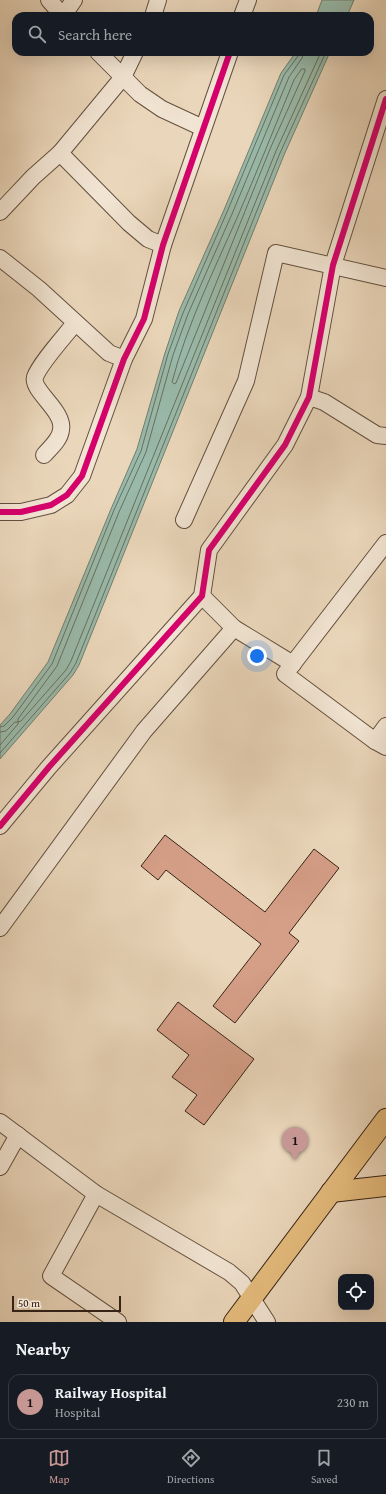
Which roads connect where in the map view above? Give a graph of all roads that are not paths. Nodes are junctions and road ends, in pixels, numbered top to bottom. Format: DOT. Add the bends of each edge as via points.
graph roads {
  1 [pos="49,0"];
  2 [pos="74,0"];
  3 [pos="158,0"];
  4 [pos="248,0"];
  5 [pos="60,12"];
  6 [pos="66,12"];
  7 [pos="154,12"];
  8 [pos="244,12"];
  9 [pos="102,56"];
  10 [pos="134,56"];
  11 [pos="229,56"];
  12 [pos="123,77"];
  13 [pos="386,98"];
  14 [pos="203,128"];
  15 [pos="60,153"];
  16 [pos="0,212"];
  17 [pos="163,245"];
  18 [pos="0,258"];
  19 [pos="333,265"];
  20 [pos="386,278"];
  21 [pos="75,323"];
  22 [pos="124,359"];
  23 [pos="309,397"];
  24 [pos="386,436"];
  25 [pos="44,455"];
  26 [pos="0,512"];
  27 [pos="184,520"];
  28 [pos="386,543"];
  29 [pos="202,596"];
  30 [pos="234,628"];
  31 [pos="293,664"];
  32 [pos="386,726"];
  33 [pos="380,744"];
  34 [pos="0,826"];
  35 [pos="0,928"];
  36 [pos="0,1122"];
  37 [pos="385,1126"];
  38 [pos="18,1135"];
  39 [pos="0,1167"];
  40 [pos="386,1186"];
  41 [pos="331,1192"];
  42 [pos="96,1194"];
  43 [pos="251,1299"];
  44 [pos="118,1322"];
  45 [pos="234,1322"];
  46 [pos="267,1322"];
  1 -- 5 [label="street"];
  2 -- 6 [label="street"];
  3 -- 7 [label="street"];
  4 -- 8 [label="street"];
  9 -- 12 [label="street"];
  10 -- 12 [label="street"];
  11 -- 14 [label="street"];
  12 -- 14 [label="street" via="140,94 162,109"];
  12 -- 15 [label="street"];
  13 -- 19 [label="street"];
  14 -- 17 [label="street"];
  15 -- 16 [label="street"];
  15 -- 17 [label="street" via="129,223 148,238"];
  17 -- 22 [label="street" via="144,319"];
  18 -- 21 [label="street" via="39,289"];
  19 -- 20 [label="street"];
  19 -- 23 [label="street"];
  19 -- 27 [label="street" via="276,253 246,381"];
  21 -- 22 [label="street" via="109,353"];
  21 -- 25 [label="street" via="40,367 35,379 36,386 61,421 61,431 57,440"];
  22 -- 26 [label="street" via="82,476 67,495 51,505 22,512"];
  23 -- 24 [label="street" via="324,402 377,435"];
  23 -- 29 [label="street" via="285,445 209,550"];
  28 -- 31 [label="street"];
  29 -- 30 [label="street"];
  29 -- 34 [label="street"];
  30 -- 31 [label="street"];
  30 -- 35 [label="street" via="144,731"];
  31 -- 33 [label="street" via="286,674"];
  32 -- 33 [label="street"];
  36 -- 38 [label="street"];
  37 -- 41 [label="main road"];
  38 -- 39 [label="street"];
  38 -- 42 [label="street"];
  40 -- 41 [label="main road"];
  41 -- 43 [label="main road"];
  42 -- 43 [label="street" via="229,1272 242,1283"];
  42 -- 44 [label="street" via="51,1276"];
  43 -- 45 [label="main road"];
  43 -- 46 [label="street"];
}
